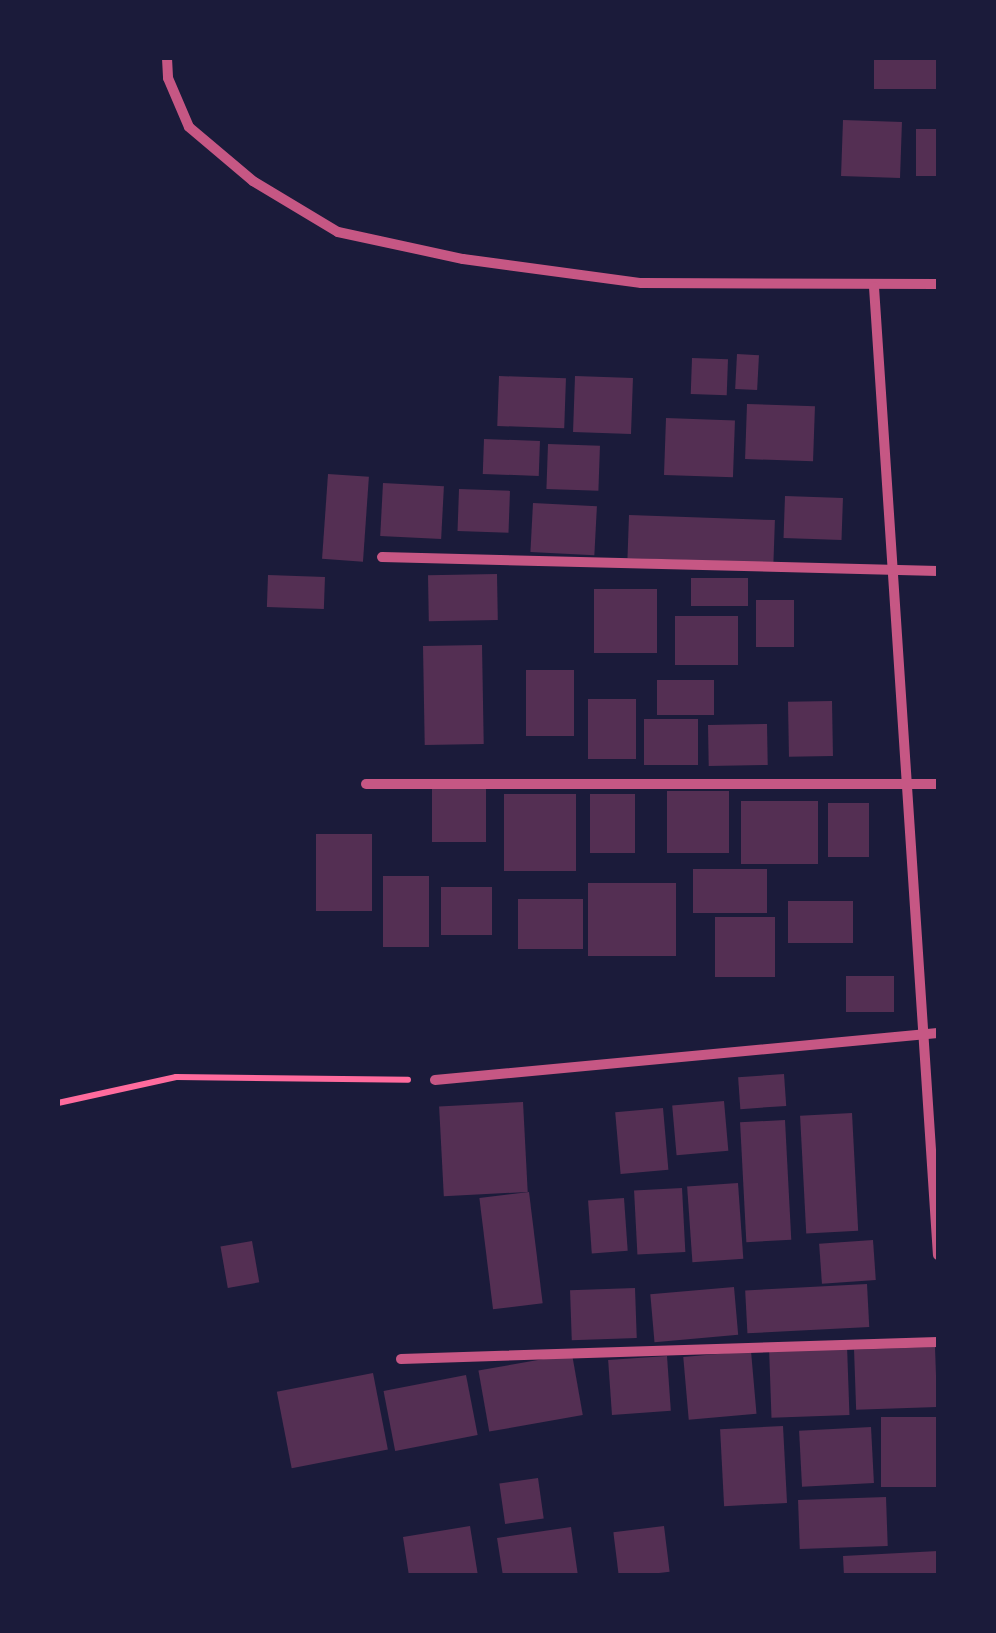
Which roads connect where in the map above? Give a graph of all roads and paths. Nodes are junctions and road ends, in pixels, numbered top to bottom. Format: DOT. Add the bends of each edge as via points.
graph roads {
  1 [pos="168,58"];
  2 [pos="938,284"];
  3 [pos="874,287"];
  4 [pos="382,557"];
  5 [pos="938,571"];
  6 [pos="892,572"];
  7 [pos="366,784"];
  8 [pos="905,784"];
  9 [pos="938,784"];
  10 [pos="919,1032"];
  11 [pos="938,1032"];
  12 [pos="435,1080"];
  13 [pos="58,1103"];
  14 [pos="938,1255"];
  15 [pos="938,1342"];
  16 [pos="401,1359"];
  1 -- 3 [label="street" via="168,78 190,127 253,182 338,232 463,260 641,283"];
  2 -- 3 [label="street"];
  3 -- 6 [label="street"];
  4 -- 6 [label="street"];
  5 -- 6 [label="street"];
  6 -- 8 [label="street"];
  7 -- 8 [label="street"];
  8 -- 9 [label="street"];
  8 -- 10 [label="street"];
  10 -- 11 [label="street"];
  10 -- 12 [label="street"];
  10 -- 14 [label="street"];
  12 -- 13 [label="path" via="176,1077"];
  15 -- 16 [label="street"];
}
